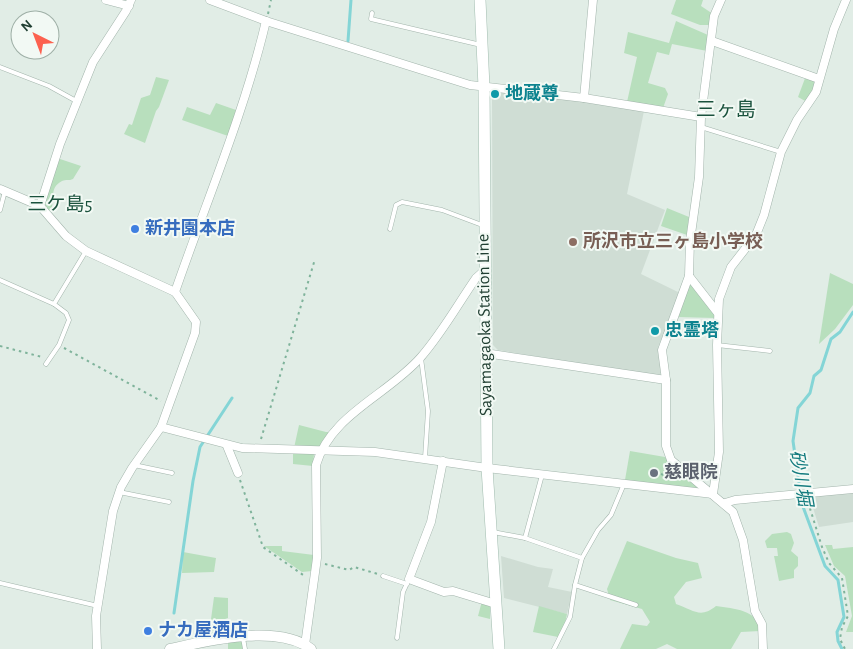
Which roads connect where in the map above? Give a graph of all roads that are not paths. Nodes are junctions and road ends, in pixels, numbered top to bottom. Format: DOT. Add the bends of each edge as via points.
graph roads {
  1 [pos="106,0"];
  2 [pos="210,0"];
  3 [pos="480,0"];
  4 [pos="593,0"];
  5 [pos="722,0"];
  6 [pos="846,0"];
  7 [pos="130,3"];
  8 [pos="372,13"];
  9 [pos="266,21"];
  10 [pos="712,40"];
  11 [pos="481,45"];
  12 [pos="0,67"];
  13 [pos="820,79"];
  14 [pos="484,87"];
  15 [pos="584,98"];
  16 [pos="78,102"];
  17 [pos="701,117"];
  18 [pos="701,127"];
  19 [pos="781,152"];
  20 [pos="3,190"];
  21 [pos="40,206"];
  22 [pos="0,210"];
  23 [pos="484,226"];
  24 [pos="390,229"];
  25 [pos="86,252"];
  26 [pos="485,270"];
  27 [pos="689,276"];
  28 [pos="0,280"];
  29 [pos="175,292"];
  30 [pos="54,304"];
  31 [pos="717,312"];
  32 [pos="717,345"];
  33 [pos="770,351"];
  34 [pos="486,353"];
  35 [pos="421,358"];
  36 [pos="46,364"];
  37 [pos="666,380"];
  38 [pos="161,428"];
  39 [pos="228,446"];
  40 [pos="320,450"];
  41 [pos="425,458"];
  42 [pos="443,461"];
  43 [pos="134,464"];
  44 [pos="487,468"];
  45 [pos="172,473"];
  46 [pos="238,474"];
  47 [pos="543,475"];
  48 [pos="624,484"];
  49 [pos="853,489"];
  50 [pos="119,492"];
  51 [pos="713,494"];
  52 [pos="169,502"];
  53 [pos="725,504"];
  54 [pos="491,532"];
  55 [pos="525,538"];
  56 [pos="582,558"];
  57 [pos="383,576"];
  58 [pos="0,582"];
  59 [pos="408,582"];
  60 [pos="576,585"];
  61 [pos="496,604"];
  62 [pos="636,605"];
  63 [pos="98,606"];
  64 [pos="243,636"];
  65 [pos="398,638"];
  66 [pos="308,647"];
  67 [pos="97,649"];
  68 [pos="170,649"];
  69 [pos="245,649"];
  70 [pos="499,649"];
  71 [pos="554,649"];
  72 [pos="763,649"];
  1 -- 7 [label="street"];
  2 -- 9 [label="street"];
  3 -- 11 [label="main road, Sayamagaoka Station Line"];
  4 -- 15 [label="street"];
  5 -- 10 [label="street" via="714,16"];
  6 -- 13 [label="street"];
  7 -- 16 [label="street" via="93,62"];
  8 -- 11 [label="lane" via="371,19"];
  9 -- 14 [label="street"];
  9 -- 29 [label="street" via="242,110"];
  10 -- 13 [label="street"];
  10 -- 17 [label="street"];
  11 -- 14 [label="main road, Sayamagaoka Station Line"];
  12 -- 16 [label="lane" via="49,86"];
  13 -- 19 [label="street" via="816,92 796,120"];
  14 -- 15 [label="street"];
  14 -- 23 [label="main road, Sayamagaoka Station Line"];
  15 -- 17 [label="street"];
  16 -- 21 [label="street"];
  17 -- 18 [label="street"];
  18 -- 19 [label="lane"];
  18 -- 27 [label="street"];
  19 -- 31 [label="street" via="764,215 756,235 731,267"];
  20 -- 21 [label="street"];
  20 -- 22 [label="lane"];
  21 -- 25 [label="street" via="66,236"];
  23 -- 24 [label="lane" via="442,210 402,202 396,206"];
  23 -- 26 [label="main road, Sayamagaoka Station Line"];
  25 -- 29 [label="street"];
  25 -- 30 [label="lane"];
  26 -- 34 [label="main road, Sayamagaoka Station Line"];
  26 -- 35 [label="street" via="476,278"];
  27 -- 31 [label="street"];
  27 -- 37 [label="street" via="663,343"];
  28 -- 30 [label="lane"];
  29 -- 38 [label="street" via="196,322 196,333"];
  30 -- 36 [label="lane" via="66,312 69,320"];
  31 -- 32 [label="street"];
  32 -- 33 [label="lane"];
  32 -- 51 [label="street" via="719,452"];
  34 -- 37 [label="street"];
  34 -- 44 [label="main road, Sayamagaoka Station Line"];
  35 -- 40 [label="street" via="342,423"];
  35 -- 41 [label="lane" via="428,411"];
  37 -- 51 [label="street" via="667,451 671,460"];
  38 -- 39 [label="street"];
  38 -- 43 [label="street"];
  39 -- 40 [label="street"];
  39 -- 46 [label="street"];
  40 -- 41 [label="street"];
  40 -- 66 [label="street" via="316,465 317,561"];
  41 -- 42 [label="street"];
  42 -- 44 [label="street"];
  42 -- 59 [label="street" via="431,522"];
  43 -- 45 [label="lane"];
  43 -- 50 [label="street"];
  44 -- 47 [label="street"];
  44 -- 54 [label="main road, Sayamagaoka Station Line"];
  47 -- 48 [label="street"];
  47 -- 55 [label="lane"];
  48 -- 51 [label="street"];
  48 -- 56 [label="lane" via="610,515"];
  49 -- 53 [label="street" via="735,500"];
  50 -- 52 [label="lane"];
  50 -- 63 [label="street" via="107,538"];
  51 -- 53 [label="street"];
  53 -- 72 [label="street" via="733,512 743,540 756,616 762,624"];
  54 -- 55 [label="lane"];
  54 -- 61 [label="main road, Sayamagaoka Station Line"];
  55 -- 56 [label="lane"];
  56 -- 60 [label="lane"];
  57 -- 59 [label="lane"];
  58 -- 63 [label="lane"];
  59 -- 61 [label="street"];
  59 -- 65 [label="lane" via="403,592"];
  60 -- 62 [label="lane"];
  60 -- 71 [label="lane" via="570,617"];
  61 -- 70 [label="main road, Sayamagaoka Station Line"];
  63 -- 67 [label="street"];
  64 -- 66 [label="street" via="285,638"];
  64 -- 68 [label="street"];
  64 -- 69 [label="lane"];
}
